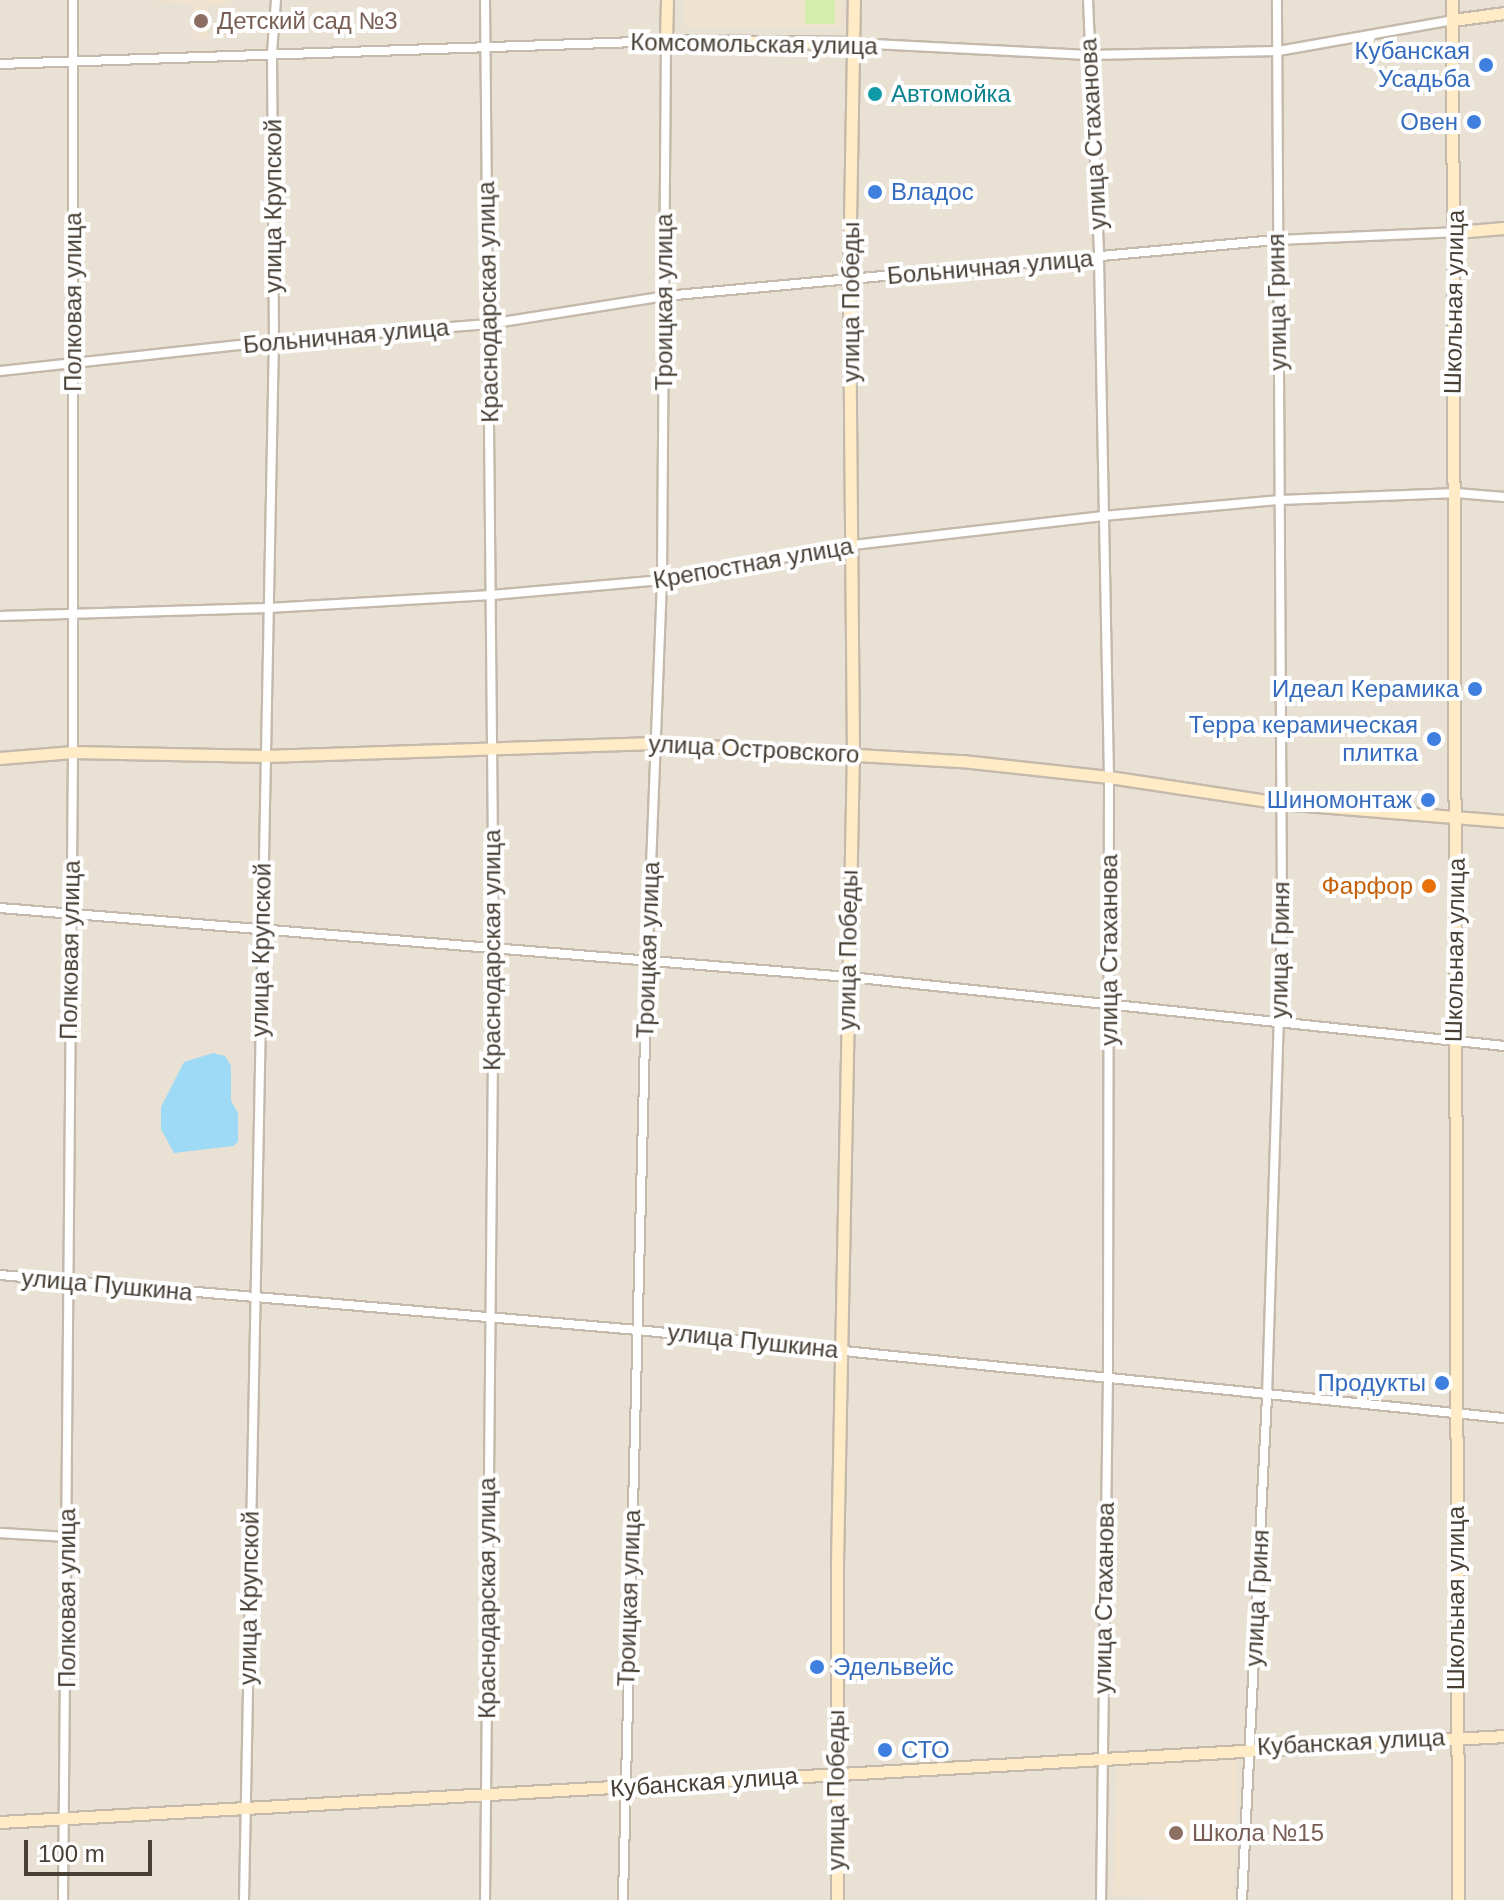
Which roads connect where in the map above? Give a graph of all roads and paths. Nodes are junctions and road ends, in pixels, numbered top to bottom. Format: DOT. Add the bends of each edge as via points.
graph roads {
  1 [pos="73,0"];
  2 [pos="276,0"];
  3 [pos="485,0"];
  4 [pos="667,0"];
  5 [pos="854,0"];
  6 [pos="1088,0"];
  7 [pos="1277,0"];
  8 [pos="1452,0"];
  9 [pos="1504,13"];
  10 [pos="1453,20"];
  11 [pos="666,41"];
  12 [pos="853,43"];
  13 [pos="484,48"];
  14 [pos="1278,51"];
  15 [pos="272,53"];
  16 [pos="1089,55"];
  17 [pos="72,61"];
  18 [pos="0,64"];
  19 [pos="1504,228"];
  20 [pos="1456,232"];
  21 [pos="1276,240"];
  22 [pos="1099,257"];
  23 [pos="849,279"];
  24 [pos="665,296"];
  25 [pos="489,324"];
  26 [pos="274,341"];
  27 [pos="73,365"];
  28 [pos="0,371"];
  29 [pos="1456,493"];
  30 [pos="1504,497"];
  31 [pos="1280,500"];
  32 [pos="1103,516"];
  33 [pos="853,545"];
  34 [pos="662,580"];
  35 [pos="492,595"];
  36 [pos="268,608"];
  37 [pos="72,615"];
  38 [pos="0,616"];
  39 [pos="655,743"];
  40 [pos="491,748"];
  41 [pos="73,752"];
  42 [pos="853,753"];
  43 [pos="265,756"];
  44 [pos="0,758"];
  45 [pos="1109,777"];
  46 [pos="1280,803"];
  47 [pos="1456,818"];
  48 [pos="1504,821"];
  49 [pos="0,908"];
  50 [pos="70,915"];
  51 [pos="262,929"];
  52 [pos="494,947"];
  53 [pos="647,962"];
  54 [pos="849,977"];
  55 [pos="1109,1004"];
  56 [pos="1278,1025"];
  57 [pos="1454,1043"];
  58 [pos="1504,1046"];
  59 [pos="0,1275"];
  60 [pos="67,1280"];
  61 [pos="254,1299"];
  62 [pos="489,1317"];
  63 [pos="637,1330"];
  64 [pos="841,1350"];
  65 [pos="1108,1375"];
  66 [pos="1267,1396"];
  67 [pos="1457,1414"];
  68 [pos="1504,1418"];
  69 [pos="0,1533"];
  70 [pos="68,1537"];
  71 [pos="1456,1736"];
  72 [pos="1504,1736"];
  73 [pos="1250,1748"];
  74 [pos="1101,1758"];
  75 [pos="835,1773"];
  76 [pos="624,1788"];
  77 [pos="485,1792"];
  78 [pos="245,1807"];
  79 [pos="65,1820"];
  80 [pos="0,1822"];
  81 [pos="63,1900"];
  82 [pos="244,1900"];
  83 [pos="485,1900"];
  84 [pos="623,1900"];
  85 [pos="837,1900"];
  86 [pos="1101,1900"];
  87 [pos="1242,1900"];
  88 [pos="1458,1900"];
  1 -- 17 [label="street, Полковая улица"];
  2 -- 15 [label="street, улица Крупской"];
  3 -- 13 [label="street, Краснодарская улица"];
  4 -- 11 [label="street, Троицкая улица"];
  5 -- 12 [label="street, улица Победы"];
  6 -- 16 [label="street, улица Стаханова"];
  7 -- 14 [label="street, улица Гриня"];
  8 -- 10 [label="street, Школьная улица"];
  9 -- 10 [label="street, Комсомольская улица"];
  10 -- 14 [label="street, Комсомольская улица"];
  10 -- 20 [label="street, Школьная улица"];
  11 -- 12 [label="street, Комсомольская улица"];
  11 -- 13 [label="street, Комсомольская улица"];
  11 -- 24 [label="street, Троицкая улица"];
  12 -- 16 [label="street, Комсомольская улица"];
  12 -- 23 [label="street, улица Победы"];
  13 -- 15 [label="street, Комсомольская улица"];
  13 -- 25 [label="street, Краснодарская улица"];
  14 -- 16 [label="street, Комсомольская улица"];
  14 -- 21 [label="street, улица Гриня"];
  15 -- 17 [label="street, Комсомольская улица"];
  15 -- 26 [label="street, улица Крупской"];
  16 -- 22 [label="street, улица Стаханова"];
  17 -- 18 [label="street, Комсомольская улица"];
  17 -- 27 [label="street, Полковая улица"];
  19 -- 20 [label="street, Больничная улица"];
  20 -- 21 [label="street, Больничная улица"];
  20 -- 29 [label="street, Школьная улица"];
  21 -- 22 [label="street, Больничная улица"];
  21 -- 31 [label="street, улица Гриня"];
  22 -- 23 [label="street, Больничная улица"];
  22 -- 32 [label="street, улица Стаханова"];
  23 -- 24 [label="street, Больничная улица"];
  23 -- 33 [label="street, улица Победы"];
  24 -- 25 [label="street, Больничная улица"];
  24 -- 34 [label="street, Троицкая улица"];
  25 -- 26 [label="street, Больничная улица"];
  25 -- 35 [label="street, Краснодарская улица"];
  26 -- 27 [label="street, Больничная улица"];
  26 -- 36 [label="street, улица Крупской"];
  27 -- 28 [label="street, Больничная улица"];
  27 -- 37 [label="street, Полковая улица"];
  29 -- 30 [label="street, Крепостная улица"];
  29 -- 31 [label="street, Крепостная улица"];
  29 -- 47 [label="street, Школьная улица"];
  31 -- 32 [label="street, Крепостная улица"];
  31 -- 46 [label="street, улица Гриня"];
  32 -- 33 [label="street, Крепостная улица"];
  32 -- 45 [label="street, улица Стаханова"];
  33 -- 34 [label="street, Крепостная улица"];
  33 -- 42 [label="street, улица Победы"];
  34 -- 35 [label="street, Крепостная улица"];
  34 -- 39 [label="street, Троицкая улица"];
  35 -- 36 [label="street, Крепостная улица"];
  35 -- 40 [label="street, Краснодарская улица"];
  36 -- 37 [label="street, Крепостная улица"];
  36 -- 43 [label="street, улица Крупской"];
  37 -- 38 [label="street, Крепостная улица"];
  37 -- 41 [label="street, Полковая улица"];
  39 -- 40 [label="street, улица Островского"];
  39 -- 42 [label="street, улица Островского"];
  39 -- 53 [label="street, Троицкая улица"];
  40 -- 43 [label="street, улица Островского"];
  40 -- 52 [label="street, Краснодарская улица"];
  41 -- 43 [label="street, улица Островского"];
  41 -- 44 [label="street, улица Островского"];
  41 -- 50 [label="street, Полковая улица"];
  42 -- 45 [label="street, улица Островского"];
  42 -- 54 [label="street, улица Победы"];
  43 -- 51 [label="street, улица Крупской"];
  45 -- 46 [label="street, улица Островского"];
  45 -- 55 [label="street, улица Стаханова"];
  46 -- 47 [label="street, улица Островского"];
  46 -- 56 [label="street, улица Гриня"];
  47 -- 48 [label="street, улица Островского"];
  47 -- 57 [label="street, Школьная улица"];
  49 -- 50 [label="street"];
  50 -- 51 [label="street"];
  50 -- 60 [label="street, Полковая улица"];
  51 -- 52 [label="street"];
  51 -- 61 [label="street, улица Крупской"];
  52 -- 53 [label="street"];
  52 -- 62 [label="street, Краснодарская улица"];
  53 -- 54 [label="street"];
  53 -- 63 [label="street, Троицкая улица"];
  54 -- 55 [label="street"];
  54 -- 64 [label="street, улица Победы"];
  55 -- 56 [label="street"];
  55 -- 65 [label="street, улица Стаханова"];
  56 -- 57 [label="street"];
  56 -- 66 [label="street, улица Гриня"];
  57 -- 58 [label="street"];
  57 -- 67 [label="street, Школьная улица"];
  59 -- 60 [label="street, улица Пушкина"];
  60 -- 61 [label="street, улица Пушкина"];
  60 -- 70 [label="street, Полковая улица"];
  61 -- 62 [label="street, улица Пушкина"];
  61 -- 78 [label="street, улица Крупской"];
  62 -- 63 [label="street, улица Пушкина"];
  62 -- 77 [label="street, Краснодарская улица"];
  63 -- 64 [label="street, улица Пушкина"];
  63 -- 76 [label="street, Троицкая улица"];
  64 -- 65 [label="street, улица Пушкина"];
  64 -- 75 [label="street, улица Победы"];
  65 -- 66 [label="street, улица Пушкина"];
  65 -- 74 [label="street, улица Стаханова"];
  66 -- 67 [label="street, улица Пушкина"];
  66 -- 73 [label="street, улица Гриня"];
  67 -- 68 [label="street, улица Пушкина"];
  67 -- 71 [label="street, Школьная улица"];
  69 -- 70 [label="street"];
  70 -- 79 [label="street, Полковая улица"];
  71 -- 72 [label="street, Кубанская улица"];
  71 -- 73 [label="street, Кубанская улица"];
  71 -- 88 [label="street, Школьная улица"];
  73 -- 74 [label="street, Кубанская улица"];
  73 -- 87 [label="street, улица Гриня"];
  74 -- 75 [label="street, Кубанская улица"];
  74 -- 86 [label="street, улица Стаханова"];
  75 -- 76 [label="street, Кубанская улица"];
  75 -- 85 [label="street, улица Победы"];
  76 -- 77 [label="street, Кубанская улица"];
  76 -- 84 [label="street, Троицкая улица"];
  77 -- 78 [label="street, Кубанская улица"];
  77 -- 83 [label="street, Краснодарская улица"];
  78 -- 79 [label="street, Кубанская улица"];
  78 -- 82 [label="street, улица Крупской"];
  79 -- 80 [label="street, Кубанская улица"];
  79 -- 81 [label="street, Полковая улица"];
}
